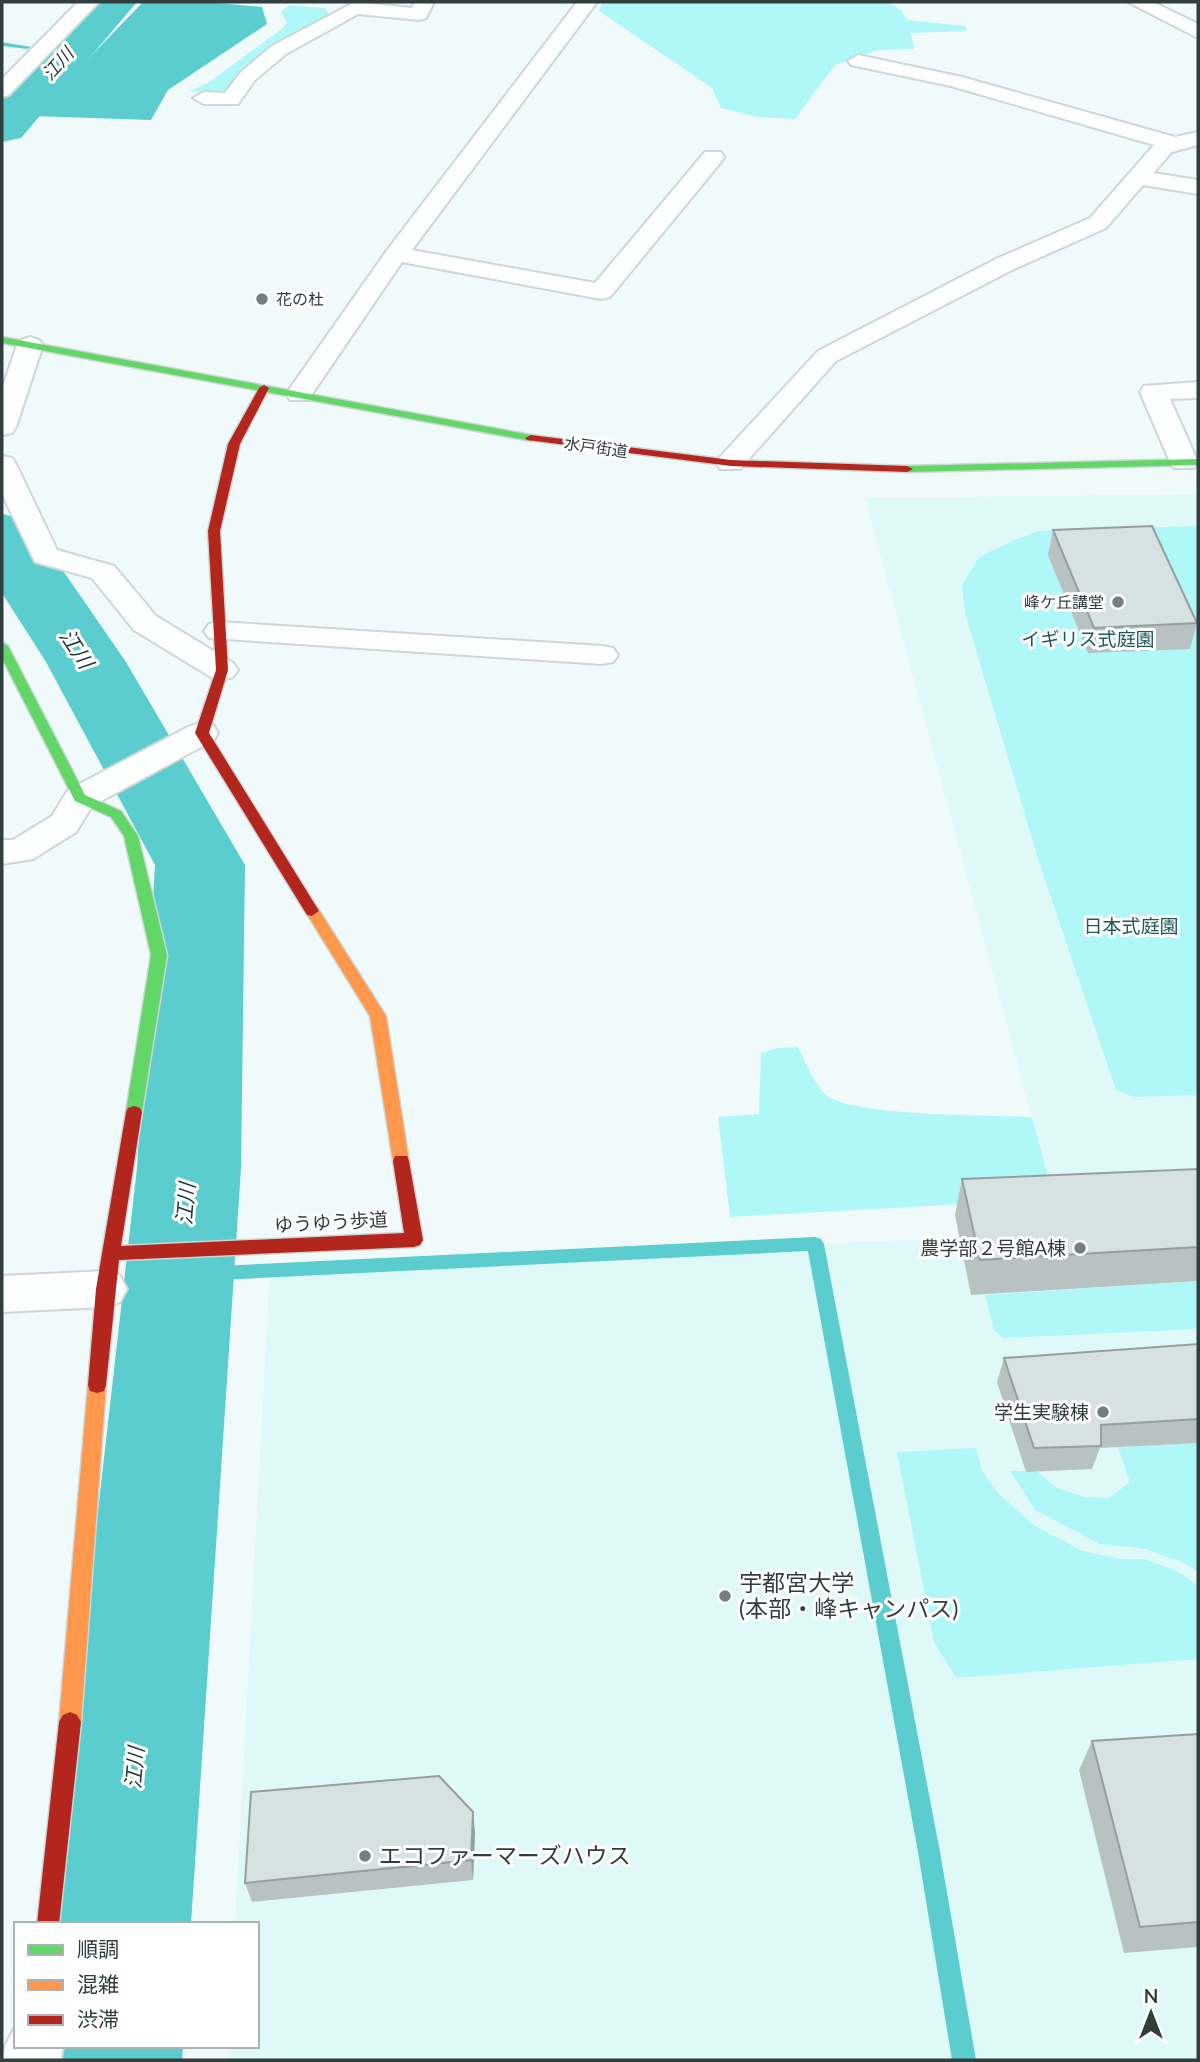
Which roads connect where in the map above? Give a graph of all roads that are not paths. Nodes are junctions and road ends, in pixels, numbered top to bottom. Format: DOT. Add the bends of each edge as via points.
graph roads {
  1 [pos="89,2"];
  2 [pos="424,2"];
  3 [pos="587,2"];
  4 [pos="1138,2"];
  5 [pos="1198,32"];
  6 [pos="858,61"];
  7 [pos="2,90"];
  8 [pos="204,98"];
  9 [pos="1198,138"];
  10 [pos="1174,144"];
  11 [pos="713,157"];
  12 [pos="1138,178"];
  13 [pos="1198,187"];
  14 [pos="396,254"];
  15 [pos="2,340"];
  16 [pos="30,345"];
  17 [pos="264,388"];
  18 [pos="1198,390"];
  19 [pos="299,394"];
  20 [pos="2,427"];
  21 [pos="1191,462"];
  22 [pos="730,463"];
  23 [pos="2,464"];
  24 [pos="220,631"];
  25 [pos="2,646"];
  26 [pos="602,655"];
  27 [pos="222,670"];
  28 [pos="202,733"];
  29 [pos="80,798"];
  30 [pos="2,852"];
  31 [pos="108,1271"];
  32 [pos="2,1294"];
  33 [pos="48,1922"];
  1 -- 7 [label="street"];
  2 -- 8 [label="street" via="419,14 355,8 279,50 248,76 231,100"];
  3 -- 14 [label="street"];
  4 -- 5 [label="street"];
  6 -- 10 [label="street" via="955,81"];
  9 -- 10 [label="street"];
  10 -- 12 [label="street" via="1164,147"];
  11 -- 14 [label="street" via="601,292"];
  12 -- 13 [label="street"];
  12 -- 22 [label="street" via="1098,223 1005,264 827,356"];
  14 -- 19 [label="street"];
  15 -- 16 [label="main road, 水戸街道"];
  16 -- 17 [label="main road, 水戸街道"];
  16 -- 20 [label="street"];
  17 -- 19 [label="main road, 水戸街道"];
  17 -- 24 [label="main road" via="234,444 214,531"];
  18 -- 21 [label="street" via="1153,392"];
  19 -- 22 [label="main road, 水戸街道" via="585,447"];
  21 -- 22 [label="main road, 水戸街道" via="867,468"];
  23 -- 27 [label="street" via="45,556 103,572 145,623"];
  24 -- 26 [label="street"];
  24 -- 27 [label="main road"];
  25 -- 29 [label="main road"];
  27 -- 28 [label="main road"];
  28 -- 29 [label="street"];
  28 -- 31 [label="main road, ゆうゆう歩道" via="378,1016 414,1240 250,1247"];
  29 -- 30 [label="street" via="64,824 21,851"];
  29 -- 31 [label="main road" via="116,814 131,836 159,955"];
  31 -- 32 [label="street"];
  31 -- 33 [label="main road" via="63,1804"];
}
